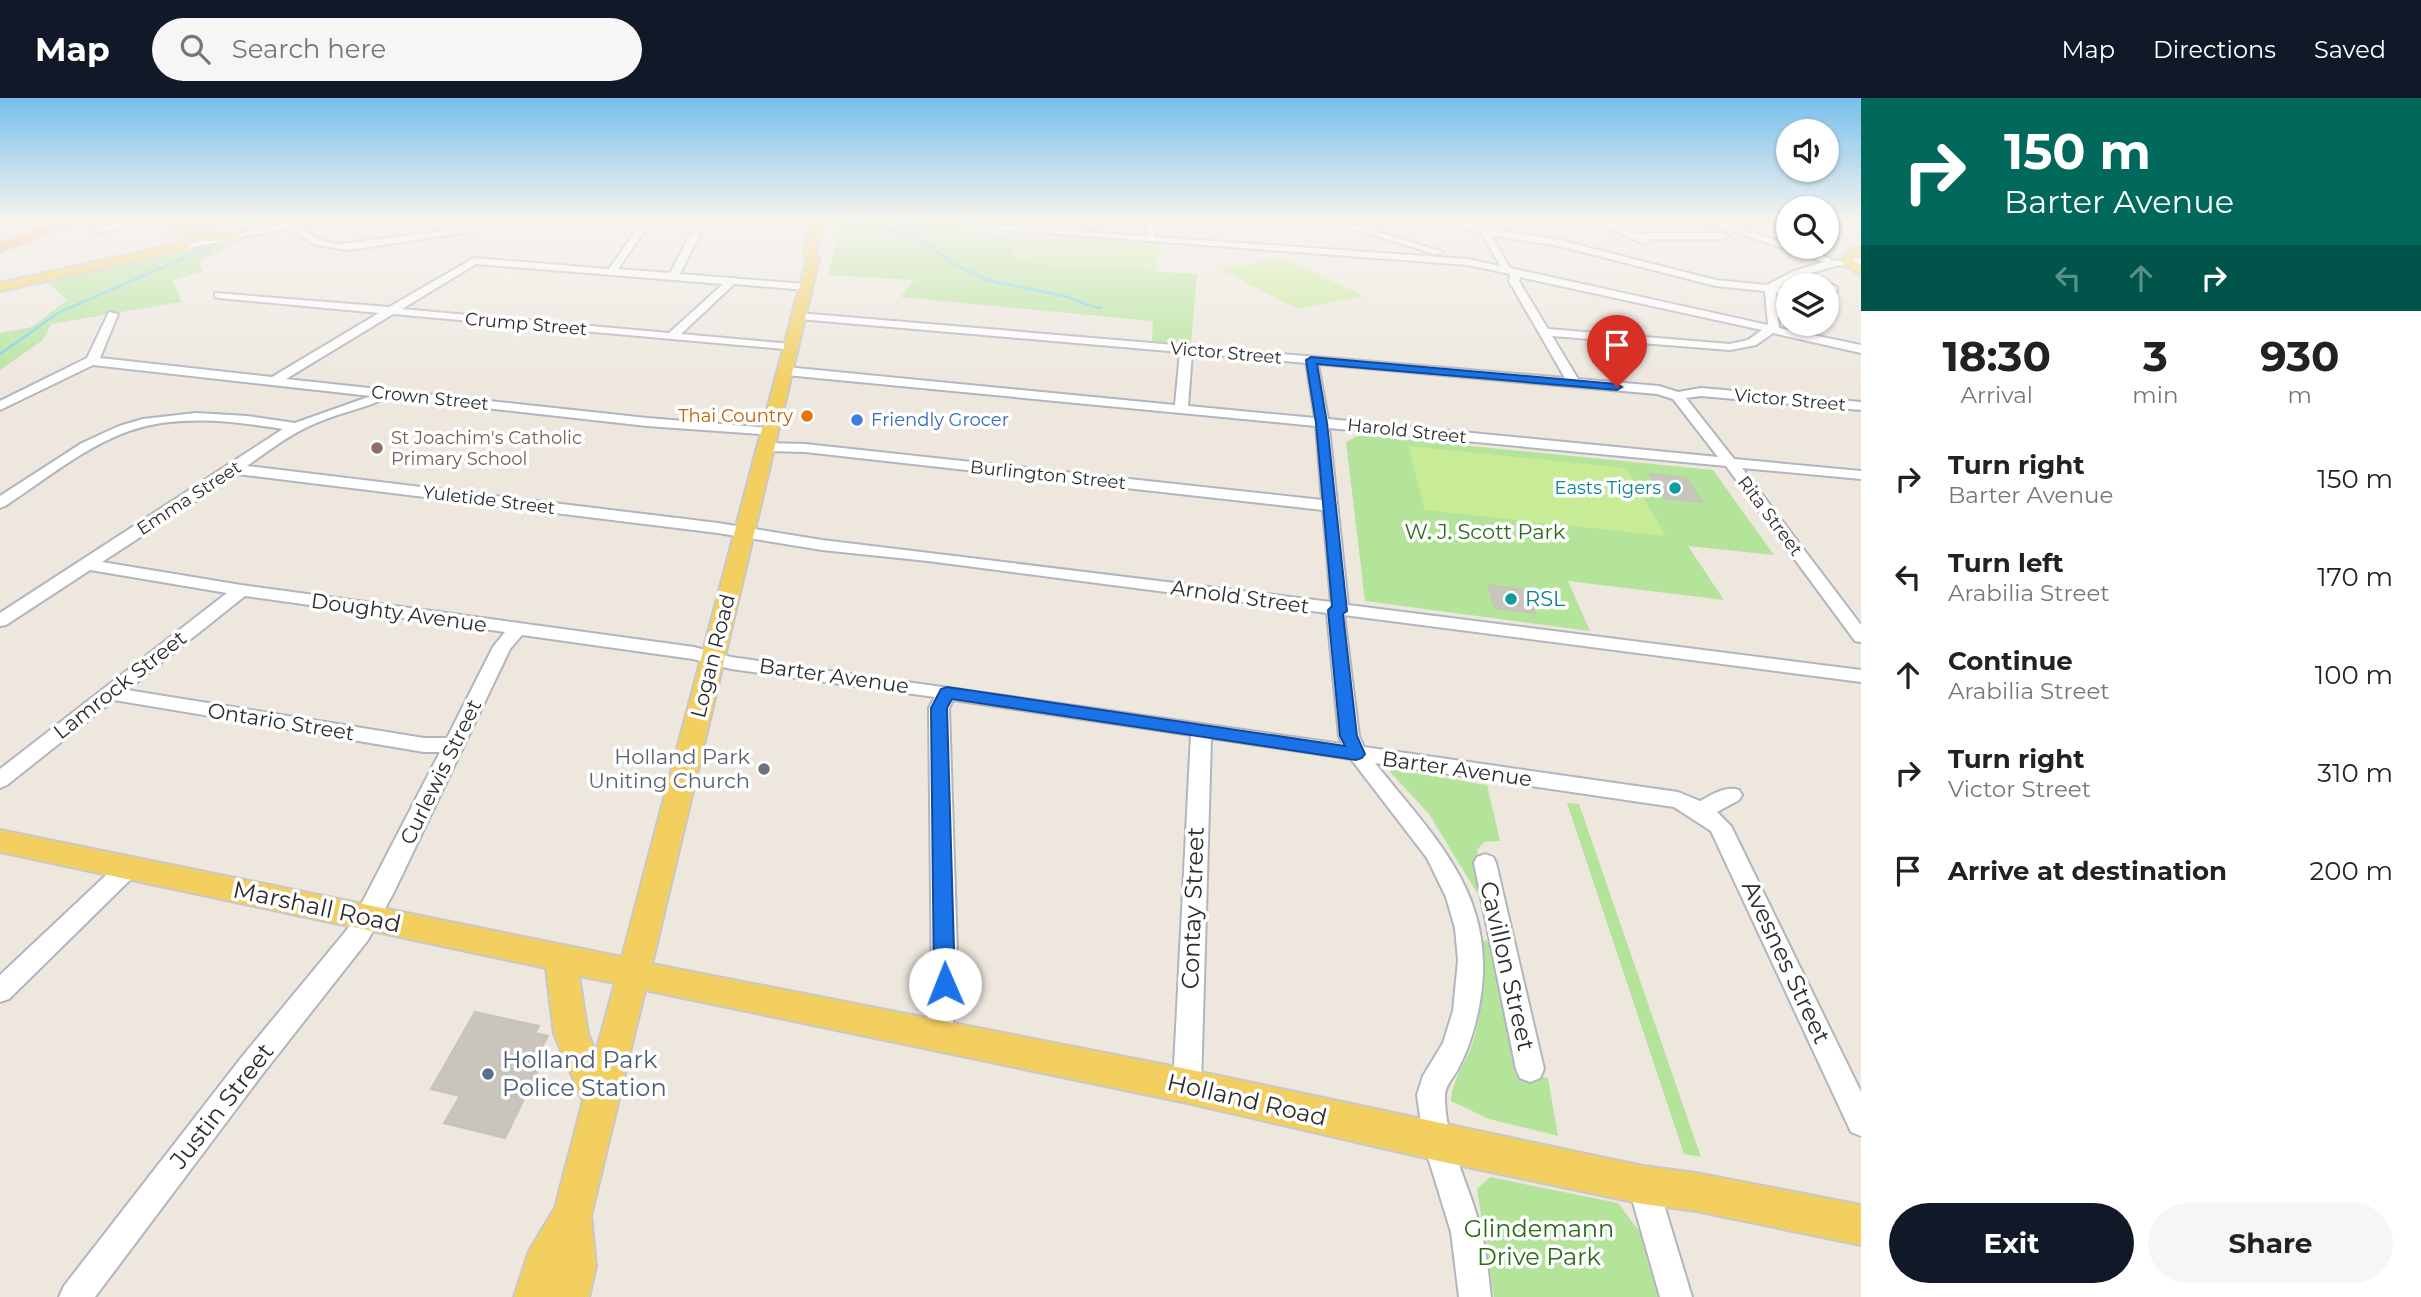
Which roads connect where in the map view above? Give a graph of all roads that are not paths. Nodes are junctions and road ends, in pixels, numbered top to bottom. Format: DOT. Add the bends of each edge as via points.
graph roads {
  1 [pos="50,276"];
  2 [pos="448,276"];
  3 [pos="662,276"];
  4 [pos="809,276"];
  5 [pos="1512,276"];
  6 [pos="1532,276"];
  7 [pos="1690,276"];
  8 [pos="673,277"];
  9 [pos="732,281"];
  10 [pos="1776,285"];
  11 [pos="0,287"];
  12 [pos="806,287"];
  13 [pos="1770,288"];
  14 [pos="1776,289"];
  15 [pos="219,295"];
  16 [pos="388,311"];
  17 [pos="113,314"];
  18 [pos="799,316"];
  19 [pos="1771,329"];
  20 [pos="1545,332"];
  21 [pos="672,337"];
  22 [pos="791,348"];
  23 [pos="1186,349"];
  24 [pos="1861,349"];
  25 [pos="1311,360"];
  26 [pos="91,361"];
  27 [pos="786,371"];
  28 [pos="274,381"];
  29 [pos="1574,383"];
  30 [pos="386,393"];
  31 [pos="1677,396"];
  32 [pos="0,406"];
  33 [pos="1861,406"];
  34 [pos="1181,410"];
  35 [pos="1322,423"];
  36 [pos="296,427"];
  37 [pos="768,439"];
  38 [pos="1729,463"];
  39 [pos="234,469"];
  40 [pos="1861,475"];
  41 [pos="0,503"];
  42 [pos="1331,506"];
  43 [pos="744,532"];
  44 [pos="86,564"];
  45 [pos="241,590"];
  46 [pos="1337,610"];
  47 [pos="0,621"];
  48 [pos="516,629"];
  49 [pos="1861,637"];
  50 [pos="713,657"];
  51 [pos="1861,676"];
  52 [pos="109,693"];
  53 [pos="947,693"];
  54 [pos="1201,730"];
  55 [pos="454,746"];
  56 [pos="1356,754"];
  57 [pos="0,780"];
  58 [pos="1731,795"];
  59 [pos="1700,811"];
  60 [pos="0,841"];
  61 [pos="1485,863"];
  62 [pos="127,869"];
  63 [pos="369,917"];
  64 [pos="1466,923"];
  65 [pos="1499,928"];
  66 [pos="561,959"];
  67 [pos="633,974"];
  68 [pos="0,991"];
  69 [pos="938,1036"];
  70 [pos="1530,1069"];
  71 [pos="1187,1086"];
  72 [pos="601,1100"];
  73 [pos="1861,1122"];
  74 [pos="1439,1143"];
  75 [pos="1643,1185"];
  76 [pos="572,1216"];
  77 [pos="1861,1224"];
  78 [pos="75,1297"];
  79 [pos="535,1297"];
  80 [pos="568,1297"];
  81 [pos="1475,1297"];
  82 [pos="1676,1297"];
  1 -- 11 [label="main road"];
  2 -- 16 [label="street"];
  3 -- 8 [label="street"];
  4 -- 12 [label="main road, Logan Road"];
  5 -- 20 [label="street"];
  6 -- 19 [label="street"];
  7 -- 13 [label="street"];
  8 -- 9 [label="street"];
  9 -- 12 [label="street"];
  9 -- 21 [label="street"];
  10 -- 13 [label="street"];
  12 -- 18 [label="main road, Logan Road"];
  13 -- 14 [label="street"];
  13 -- 19 [label="street" via="1775,321"];
  15 -- 16 [label="street, Crump Street"];
  16 -- 21 [label="street, Crump Street"];
  16 -- 28 [label="street"];
  17 -- 26 [label="street"];
  18 -- 22 [label="main road, Logan Road"];
  18 -- 23 [label="street, Victor Street"];
  19 -- 20 [label="street" via="1752,343 1730,347"];
  19 -- 24 [label="street"];
  20 -- 29 [label="street"];
  21 -- 22 [label="street, Crump Street"];
  22 -- 27 [label="main road, Logan Road"];
  23 -- 25 [label="street, Victor Street"];
  23 -- 34 [label="street"];
  25 -- 29 [label="street, Victor Street"];
  25 -- 35 [label="street"];
  26 -- 28 [label="street, Crown Street"];
  26 -- 32 [label="street"];
  27 -- 34 [label="street, Harold Street"];
  27 -- 37 [label="main road, Logan Road"];
  28 -- 30 [label="street, Crown Street"];
  29 -- 31 [label="street, Victor Street" via="1659,390"];
  30 -- 36 [label="street, Emma Street"];
  30 -- 37 [label="street, Crown Street" via="733,431"];
  31 -- 33 [label="street, Victor Street" via="1701,392"];
  31 -- 38 [label="street, Rita Street"];
  34 -- 35 [label="street, Harold Street"];
  35 -- 38 [label="street, Harold Street"];
  35 -- 42 [label="street"];
  36 -- 39 [label="street, Emma Street"];
  36 -- 41 [label="street" via="205,416 163,419 102,437"];
  37 -- 42 [label="street, Burlington Street" via="805,448"];
  37 -- 43 [label="main road, Logan Road"];
  38 -- 40 [label="street, Harold Street"];
  38 -- 49 [label="street, Rita Street"];
  39 -- 43 [label="street, Yuletide Street"];
  39 -- 44 [label="street, Emma Street"];
  42 -- 46 [label="street"];
  43 -- 46 [label="street, Arnold Street"];
  43 -- 50 [label="main road, Logan Road"];
  44 -- 45 [label="street, Doughty Avenue"];
  44 -- 47 [label="street, Emma Street"];
  45 -- 48 [label="street, Doughty Avenue"];
  45 -- 52 [label="street, Lamrock Street"];
  46 -- 51 [label="street, Arnold Street"];
  46 -- 56 [label="street" via="1349,736"];
  48 -- 50 [label="street, Doughty Avenue"];
  48 -- 55 [label="street, Curlewis Street"];
  50 -- 53 [label="street, Barter Avenue"];
  50 -- 67 [label="main road, Logan Road"];
  52 -- 55 [label="street, Ontario Street" via="424,745"];
  52 -- 57 [label="street, Lamrock Street"];
  53 -- 54 [label="street, Barter Avenue"];
  53 -- 69 [label="street" via="939,708 945,984"];
  54 -- 56 [label="street, Barter Avenue"];
  54 -- 71 [label="street, Contay Street"];
  55 -- 63 [label="street, Curlewis Street"];
  56 -- 59 [label="street, Barter Avenue" via="1678,800"];
  56 -- 64 [label="street, Cavillon Street" via="1422,831 1443,866"];
  58 -- 59 [label="street"];
  59 -- 73 [label="street, Avesnes Street" via="1720,826 1732,847"];
  60 -- 62 [label="main road, Marshall Road"];
  61 -- 65 [label="street, Cavillon Street"];
  62 -- 63 [label="main road, Marshall Road"];
  62 -- 68 [label="street"];
  63 -- 66 [label="main road, Marshall Road"];
  63 -- 78 [label="street, Justin Street"];
  64 -- 65 [label="street"];
  64 -- 74 [label="street, Cavillon Street" via="1469,989 1461,1028 1430,1092"];
  65 -- 70 [label="street, Cavillon Street"];
  66 -- 67 [label="main road, Marshall Road"];
  66 -- 72 [label="main road" via="571,1034"];
  67 -- 69 [label="main road, Holland Road"];
  67 -- 72 [label="main road, Logan Road"];
  69 -- 71 [label="main road, Holland Road"];
  71 -- 74 [label="main road, Holland Road"];
  72 -- 76 [label="main road, Logan Road"];
  74 -- 75 [label="main road, Holland Road"];
  74 -- 81 [label="street, Cavillon Street" via="1465,1227"];
  75 -- 77 [label="main road, Holland Road"];
  75 -- 82 [label="street"];
  76 -- 79 [label="main road, Logan Road" via="543,1265"];
  76 -- 80 [label="main road, Logan Road" via="576,1266"];
}
